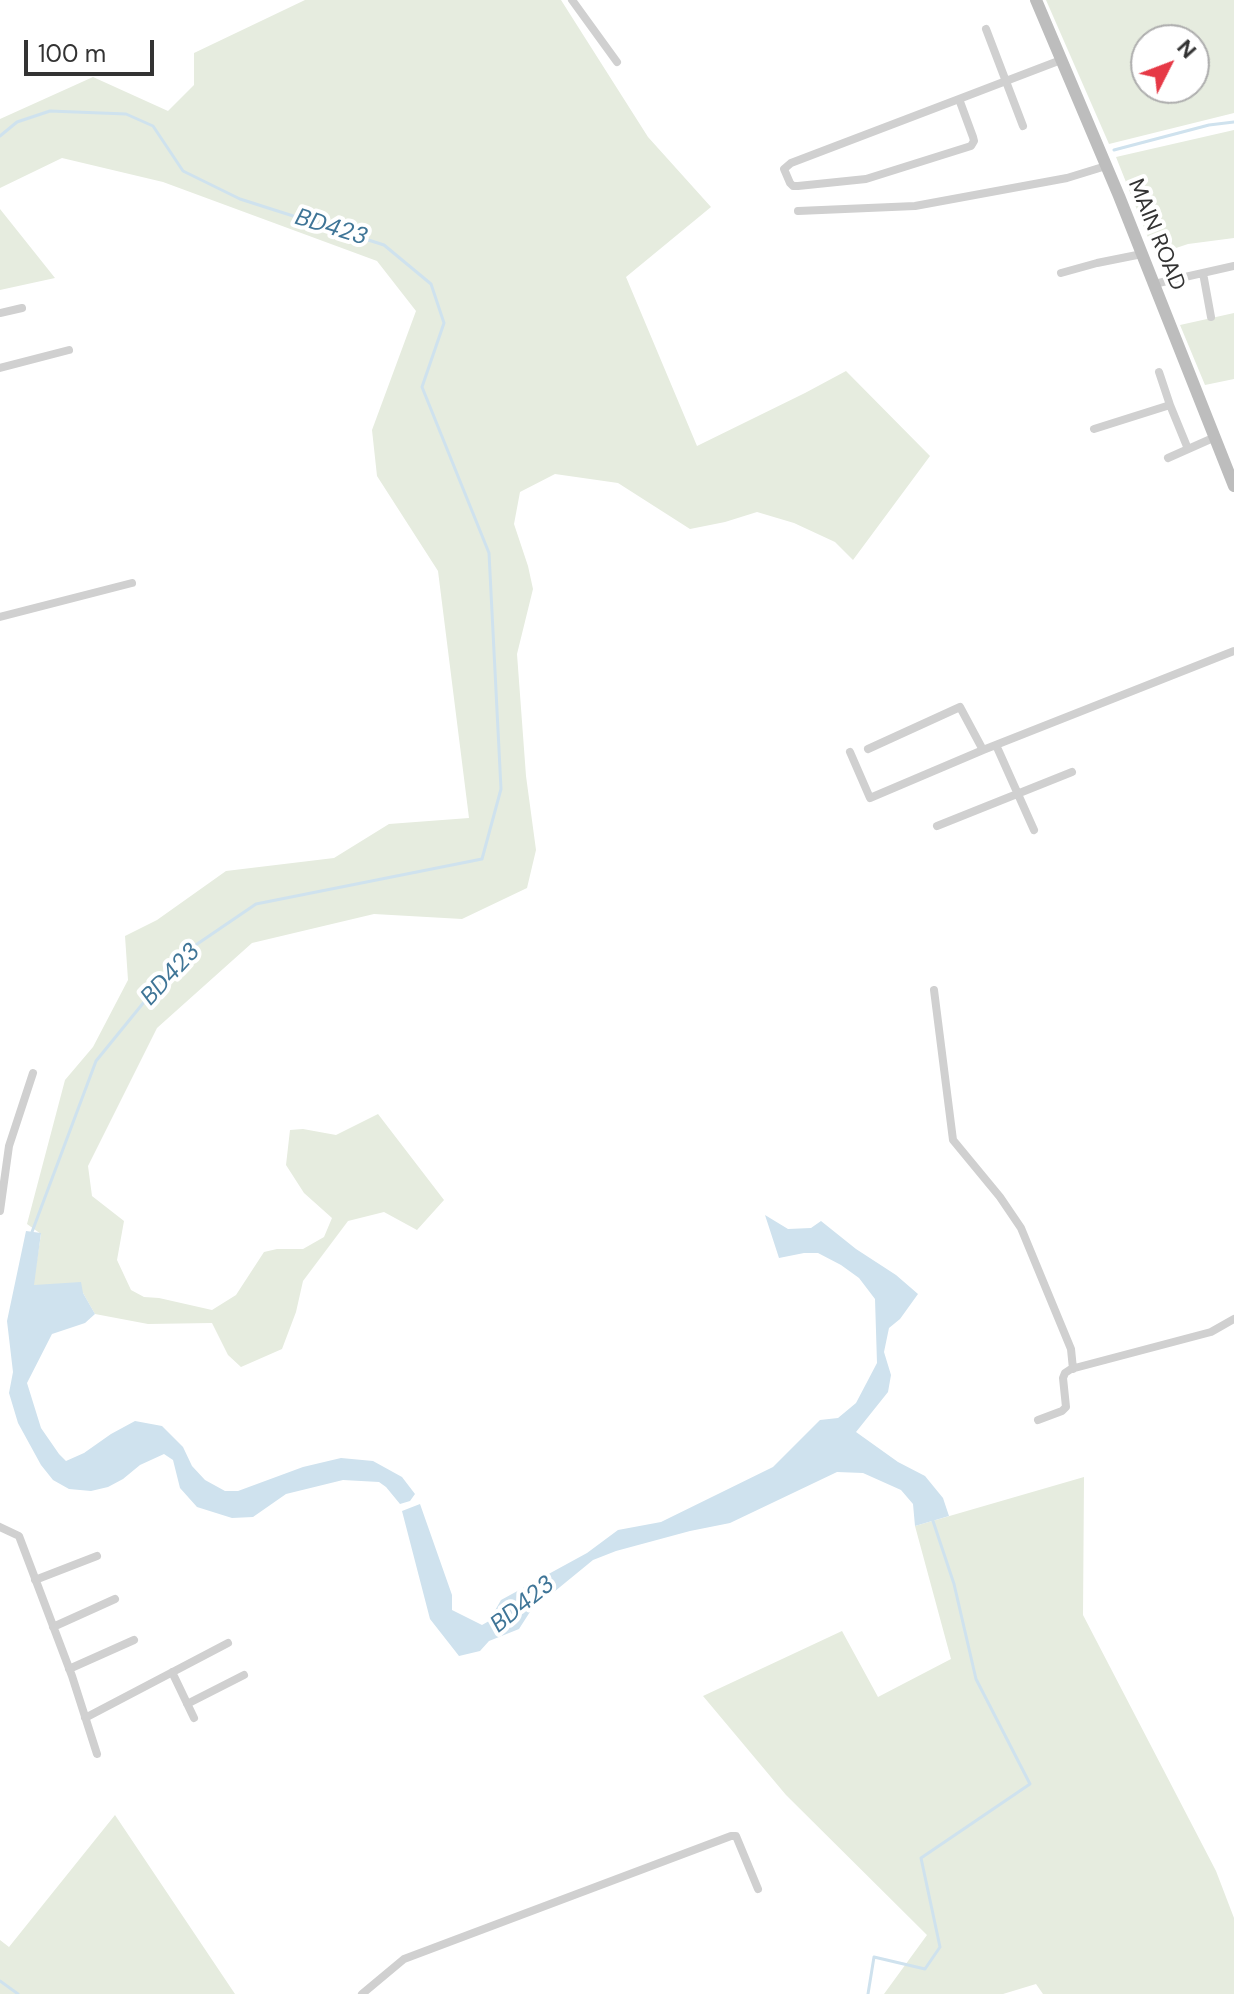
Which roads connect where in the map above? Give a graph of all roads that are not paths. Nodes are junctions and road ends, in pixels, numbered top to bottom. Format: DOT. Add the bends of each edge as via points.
graph roads {
  1 [pos="572,0"];
  2 [pos="1036,0"];
  3 [pos="986,29"];
  4 [pos="1061,60"];
  5 [pos="617,62"];
  6 [pos="1006,81"];
  7 [pos="959,99"];
  8 [pos="1023,126"];
  9 [pos="1106,166"];
  10 [pos="798,211"];
  11 [pos="1142,254"];
  12 [pos="1234,266"];
  13 [pos="1061,273"];
  14 [pos="1203,273"];
  15 [pos="1154,284"];
  16 [pos="22,308"];
  17 [pos="0,313"];
  18 [pos="1211,317"];
  19 [pos="69,350"];
  20 [pos="0,368"];
  21 [pos="1159,372"];
  22 [pos="1170,405"];
  23 [pos="1094,429"];
  24 [pos="1213,438"];
  25 [pos="1188,449"];
  26 [pos="1168,458"];
  27 [pos="1232,478"];
  28 [pos="132,583"];
  29 [pos="0,617"];
  30 [pos="1234,651"];
  31 [pos="996,745"];
  32 [pos="868,749"];
  33 [pos="983,750"];
  34 [pos="850,752"];
  35 [pos="1072,772"];
  36 [pos="1018,794"];
  37 [pos="937,826"];
  38 [pos="1034,830"];
  39 [pos="934,990"];
  40 [pos="33,1073"];
  41 [pos="0,1211"];
  42 [pos="1234,1319"];
  43 [pos="1073,1369"];
  44 [pos="1038,1420"];
  45 [pos="0,1527"];
  46 [pos="97,1556"];
  47 [pos="35,1580"];
  48 [pos="115,1599"];
  49 [pos="53,1627"];
  50 [pos="134,1640"];
  51 [pos="228,1643"];
  52 [pos="69,1669"];
  53 [pos="172,1672"];
  54 [pos="244,1675"];
  55 [pos="187,1704"];
  56 [pos="85,1718"];
  57 [pos="194,1718"];
  58 [pos="97,1754"];
  59 [pos="758,1889"];
  60 [pos="362,1994"];
  1 -- 5 [label="street"];
  2 -- 4 [label="street, MAIN ROAD"];
  3 -- 6 [label="street"];
  4 -- 6 [label="street"];
  4 -- 9 [label="street, MAIN ROAD"];
  6 -- 7 [label="street"];
  6 -- 8 [label="street"];
  7 -- 7 [label="street" via="973,137 971,146 866,179 790,183 784,169 791,163"];
  9 -- 10 [label="street" via="915,206"];
  9 -- 11 [label="street, MAIN ROAD"];
  11 -- 13 [label="street"];
  11 -- 15 [label="street, MAIN ROAD"];
  12 -- 14 [label="street"];
  14 -- 15 [label="street"];
  14 -- 18 [label="street"];
  15 -- 24 [label="street, MAIN ROAD"];
  16 -- 17 [label="street"];
  19 -- 20 [label="street"];
  21 -- 22 [label="street"];
  22 -- 23 [label="street"];
  22 -- 25 [label="street"];
  24 -- 25 [label="street"];
  24 -- 27 [label="street, MAIN ROAD"];
  25 -- 26 [label="street"];
  28 -- 29 [label="street"];
  30 -- 31 [label="street"];
  31 -- 33 [label="street"];
  31 -- 36 [label="street"];
  32 -- 33 [label="street" via="960,707"];
  33 -- 34 [label="street" via="870,798"];
  35 -- 36 [label="street"];
  36 -- 37 [label="street"];
  36 -- 38 [label="street"];
  39 -- 43 [label="street" via="953,1140 1021,1228 1071,1349"];
  40 -- 41 [label="street" via="9,1146"];
  42 -- 43 [label="street" via="1211,1332"];
  43 -- 44 [label="street" via="1063,1378 1066,1407"];
  45 -- 47 [label="street" via="19,1536"];
  46 -- 47 [label="street"];
  47 -- 49 [label="street"];
  48 -- 49 [label="street"];
  49 -- 52 [label="street"];
  50 -- 52 [label="street"];
  51 -- 53 [label="street"];
  52 -- 56 [label="street"];
  53 -- 55 [label="street"];
  53 -- 56 [label="street"];
  54 -- 55 [label="street"];
  55 -- 57 [label="street"];
  56 -- 58 [label="street"];
  59 -- 60 [label="street" via="733,1835 404,1959"];
}
